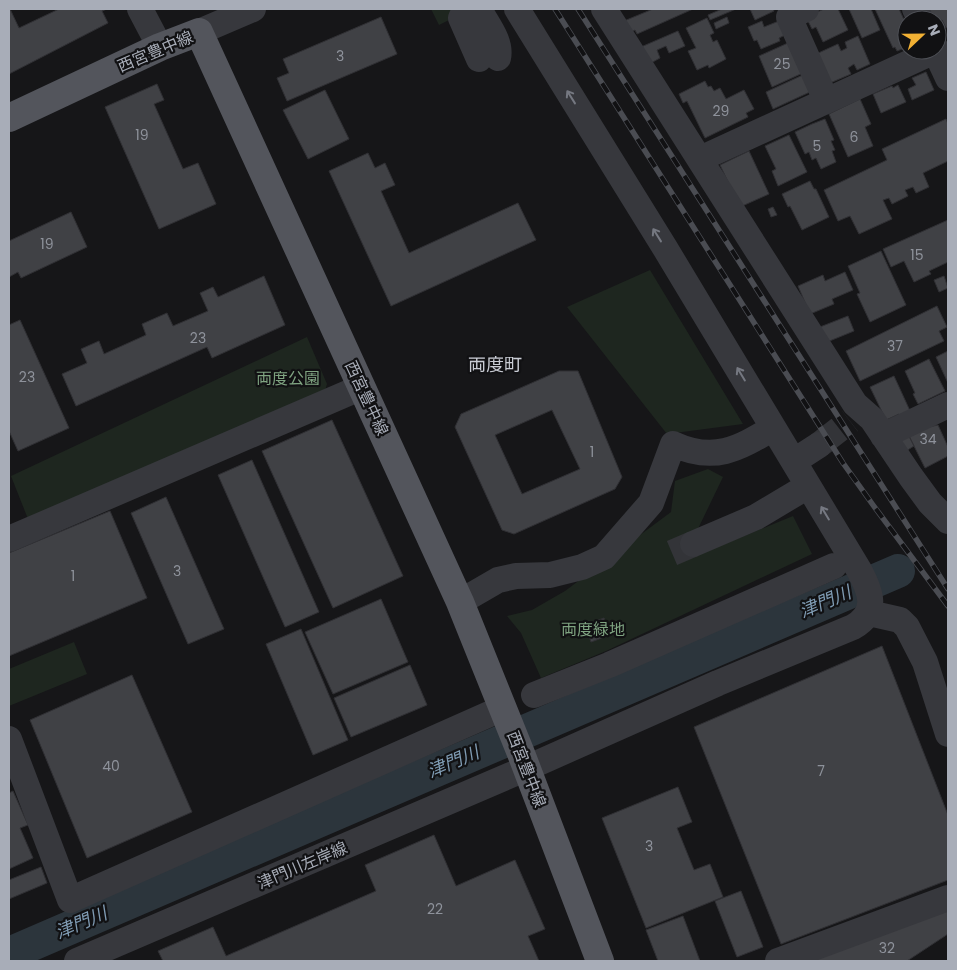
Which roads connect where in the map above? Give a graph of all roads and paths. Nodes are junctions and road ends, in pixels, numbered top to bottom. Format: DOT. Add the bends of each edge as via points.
graph roads {
  1 [pos="140,9"];
  2 [pos="253,9"];
  3 [pos="474,9"];
  4 [pos="479,9"];
  5 [pos="517,9"];
  6 [pos="604,9"];
  7 [pos="806,9"];
  8 [pos="199,32"];
  9 [pos="160,47"];
  10 [pos="914,60"];
  11 [pos="940,60"];
  12 [pos="948,78"];
  13 [pos="826,100"];
  14 [pos="9,118"];
  15 [pos="700,159"];
  16 [pos="362,388"];
  17 [pos="948,405"];
  18 [pos="773,428"];
  19 [pos="883,436"];
  20 [pos="808,486"];
  21 [pos="948,521"];
  22 [pos="9,539"];
  23 [pos="693,544"];
  24 [pos="834,566"];
  25 [pos="460,602"];
  26 [pos="870,606"];
  27 [pos="534,695"];
  28 [pos="505,713"];
  29 [pos="948,734"];
  30 [pos="9,739"];
  31 [pos="524,762"];
  32 [pos="948,898"];
  33 [pos="129,951"];
  34 [pos="81,960"];
  35 [pos="600,961"];
  36 [pos="778,961"];
  1 -- 9 [label="street"];
  2 -- 8 [label="street"];
  3 -- 4 [label="street" via="461,18 489,58 500,52"];
  18 -- 5 [label="street, one-way"];
  6 -- 15 [label="street"];
  7 -- 13 [label="street" via="789,17"];
  8 -- 9 [label="main road, 西宮豊中線"];
  8 -- 16 [label="main road, 西宮豊中線"];
  9 -- 14 [label="main road, 西宮豊中線"];
  10 -- 13 [label="street"];
  11 -- 12 [label="street"];
  13 -- 15 [label="street"];
  15 -- 19 [label="street" via="855,404 872,418"];
  16 -- 22 [label="street"];
  16 -- 25 [label="main road, 西宮豊中線"];
  17 -- 19 [label="street"];
  18 -- 20 [label="street"];
  18 -- 25 [label="street" via="727,452 698,453 673,444 652,503 604,557 582,567 550,574 498,580"];
  19 -- 21 [label="street" via="910,478"];
  20 -- 23 [label="street" via="756,517"];
  26 -- 20 [label="street, one-way" via="869,590 859,570"];
  24 -- 27 [label="street"];
  25 -- 28 [label="main road, 西宮豊中線"];
  26 -- 29 [label="street" via="900,620 907,627 925,662"];
  26 -- 31 [label="street, 津門川左岸線" via="862,622 853,627"];
  28 -- 30 [label="street" via="70,900"];
  28 -- 31 [label="main road, 西宮豊中線"];
  31 -- 33 [label="street, 津門川左岸線"];
  31 -- 35 [label="main road, 西宮豊中線"];
  32 -- 36 [label="street"];
  33 -- 34 [label="street, 津門川左岸線"];
}
